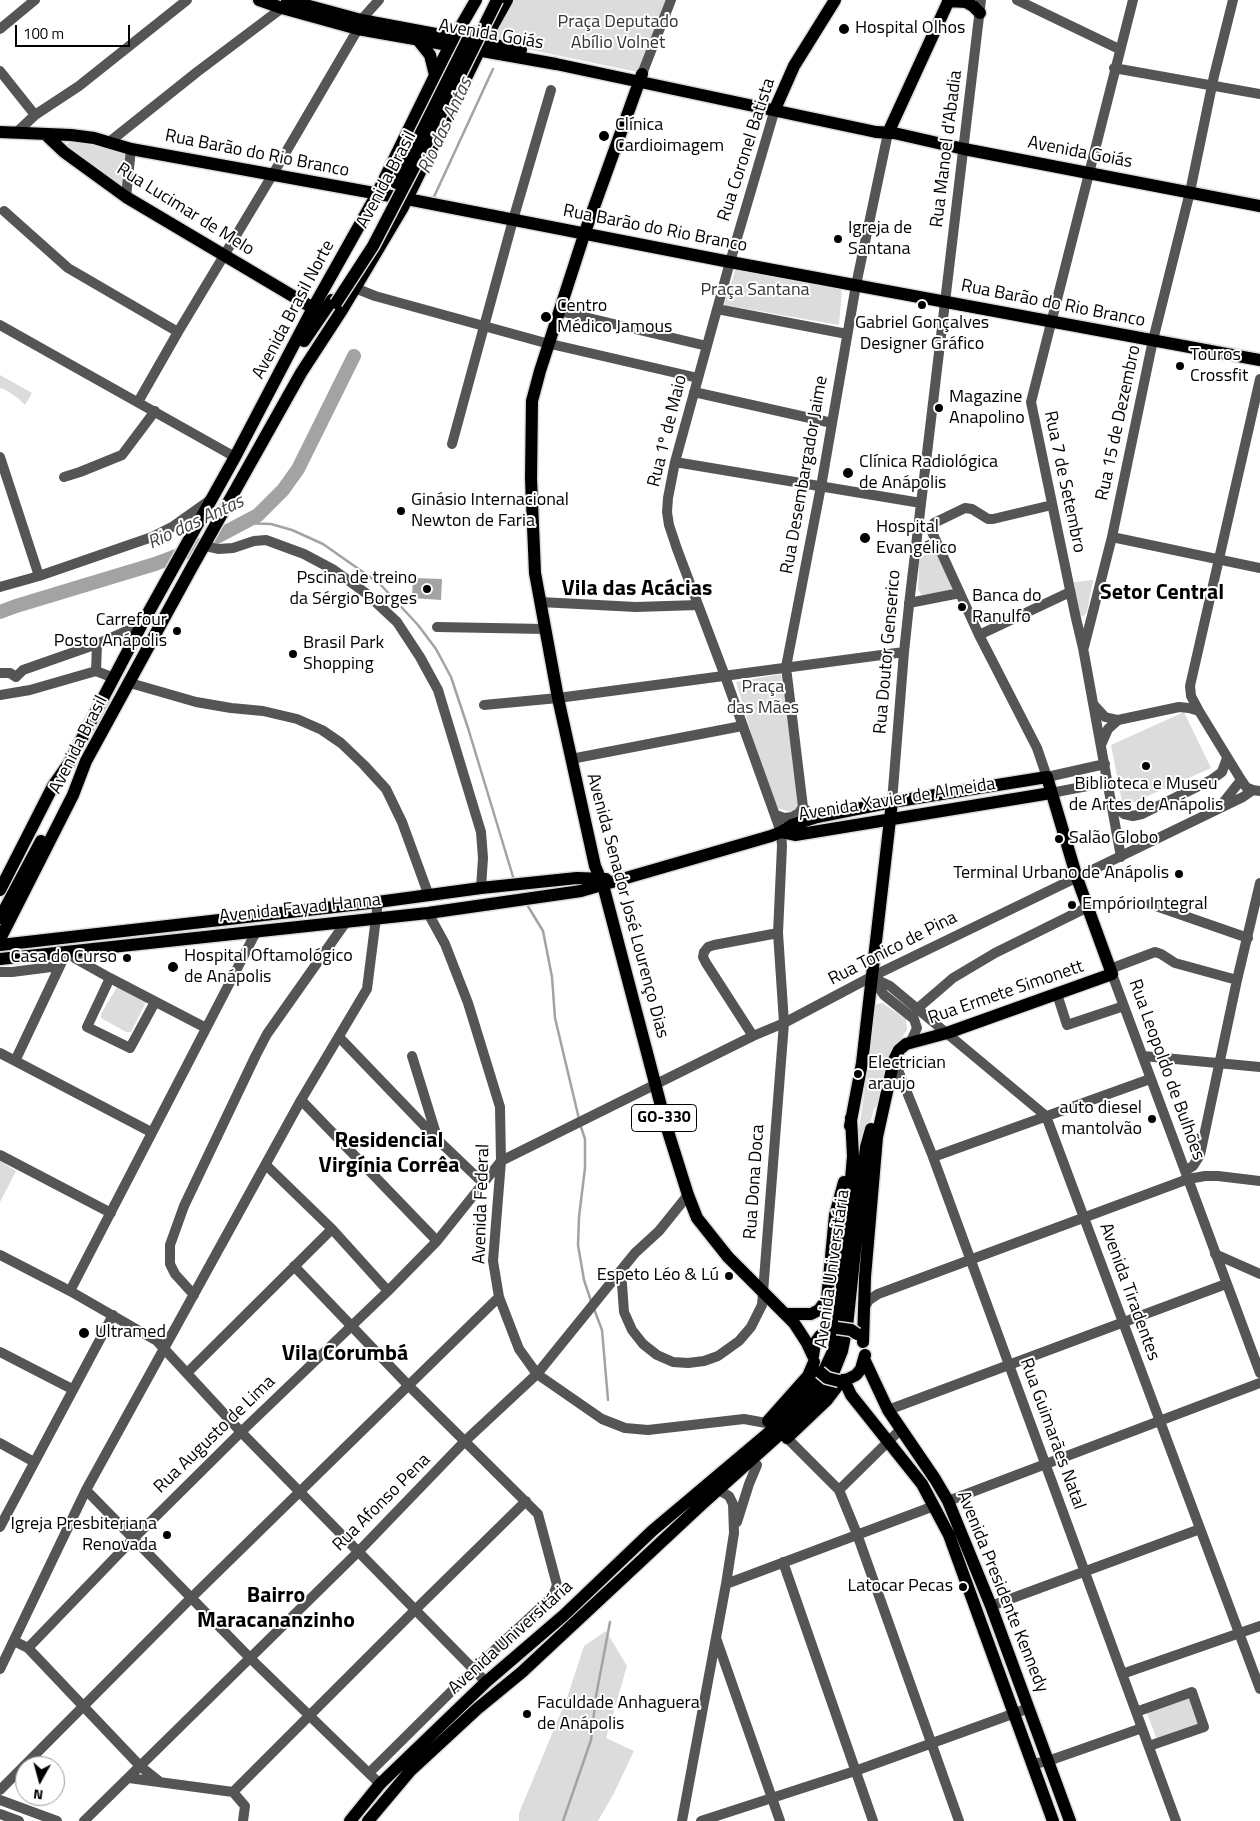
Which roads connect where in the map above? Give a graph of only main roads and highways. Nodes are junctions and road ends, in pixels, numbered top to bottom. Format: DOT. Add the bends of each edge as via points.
graph roads {
  1 [pos="259,0"];
  2 [pos="476,0"];
  3 [pos="488,0"];
  4 [pos="497,0"];
  5 [pos="507,0"];
  6 [pos="835,0"];
  7 [pos="948,0"];
  8 [pos="290,3"];
  9 [pos="980,6"];
  10 [pos="360,24"];
  11 [pos="492,25"];
  12 [pos="418,40"];
  13 [pos="452,41"];
  14 [pos="502,46"];
  15 [pos="481,47"];
  16 [pos="435,75"];
  17 [pos="641,78"];
  18 [pos="776,106"];
  19 [pos="890,131"];
  20 [pos="0,132"];
  21 [pos="44,134"];
  22 [pos="376,194"];
  23 [pos="407,199"];
  24 [pos="1260,206"];
  25 [pos="584,232"];
  26 [pos="334,301"];
  27 [pos="313,308"];
  28 [pos="287,359"];
  29 [pos="1260,360"];
  30 [pos="301,373"];
  31 [pos="192,567"];
  32 [pos="162,587"];
  33 [pos="86,761"];
  34 [pos="69,763"];
  35 [pos="1047,777"];
  36 [pos="1051,792"];
  37 [pos="892,802"];
  38 [pos="891,818"];
  39 [pos="781,832"];
  40 [pos="605,881"];
  41 [pos="0,890"];
  42 [pos="0,906"];
  43 [pos="0,918"];
  44 [pos="191,923"];
  45 [pos="193,938"];
  46 [pos="0,939"];
  47 [pos="0,946"];
  48 [pos="0,958"];
  49 [pos="1111,972"];
  50 [pos="871,977"];
  51 [pos="894,1060"];
  52 [pos="883,1107"];
  53 [pos="851,1118"];
  54 [pos="844,1182"];
  55 [pos="785,1314"];
  56 [pos="794,1323"];
  57 [pos="832,1329"];
  58 [pos="860,1338"];
  59 [pos="865,1361"];
  60 [pos="816,1363"];
  61 [pos="842,1380"];
  62 [pos="703,1490"];
  63 [pos="702,1504"];
  64 [pos="571,1609"];
  65 [pos="580,1619"];
  66 [pos="350,1821"];
  67 [pos="368,1821"];
  68 [pos="1053,1821"];
  69 [pos="1070,1821"];
  1 -- 8 [label="main road, Avenida Goiás"];
  2 -- 13 [label="main road, Avenida Brasil Norte"];
  3 -- 26 [label="main road, Avenida Brasil, bridge"];
  4 -- 26 [label="main road, Avenida Brasil, bridge" via="373,246"];
  5 -- 11 [label="main road, Avenida Brasil Norte"];
  6 -- 18 [label="main road, Rua Coronel Batista" via="794,66"];
  7 -- 9 [label="main road"];
  7 -- 19 [label="main road"];
  8 -- 10 [label="main road, Avenida Goiás"];
  10 -- 12 [label="main road, Avenida Goiás"];
  10 -- 13 [label="main road, Avenida Goiás"];
  11 -- 14 [label="main road" via="493,36"];
  11 -- 15 [label="main road, Avenida Brasil Norte"];
  12 -- 13 [label="main road, Avenida Goiás"];
  12 -- 16 [label="main road" via="430,55"];
  13 -- 15 [label="main road, Avenida Goiás"];
  13 -- 16 [label="main road, Avenida Brasil Norte"];
  14 -- 15 [label="main road, Avenida Goiás"];
  14 -- 17 [label="main road, Avenida Goiás"];
  15 -- 17 [label="main road, Avenida Goiás"];
  15 -- 23 [label="main road, Avenida Brasil Norte"];
  16 -- 22 [label="main road, Avenida Brasil Norte"];
  17 -- 18 [label="main road, Avenida Goiás"];
  17 -- 25 [label="main road, Avenida Senador José Lourenço Dias / GO-330"];
  18 -- 19 [label="main road, Avenida Goiás"];
  19 -- 24 [label="main road, Avenida Goiás" via="964,149"];
  20 -- 21 [label="main road, Rua Barão do Rio Branco"];
  21 -- 22 [label="main road, Rua Barão do Rio Branco" via="94,138 131,148"];
  21 -- 27 [label="main road, Rua Lucimar de Melo" via="126,197"];
  22 -- 23 [label="main road, Rua Barão do Rio Branco"];
  22 -- 27 [label="main road, Avenida Brasil Norte"];
  23 -- 25 [label="main road, Rua Barão do Rio Branco"];
  23 -- 30 [label="main road, Avenida Brasil Norte"];
  25 -- 29 [label="main road, Rua Barão do Rio Branco"];
  25 -- 40 [label="main road, Avenida Senador José Lourenço Dias / GO-330" via="532,401 531,479 535,573 540,602 595,866"];
  26 -- 28 [label="main road, Avenida Brasil"];
  26 -- 30 [label="main road, Avenida Brasil"];
  27 -- 28 [label="main road, Avenida Brasil Norte"];
  28 -- 32 [label="main road, Avenida Brasil Norte"];
  30 -- 31 [label="main road, Avenida Brasil Norte"];
  31 -- 33 [label="main road, Avenida Brasil"];
  32 -- 34 [label="main road, Avenida Brasil"];
  33 -- 43 [label="main road"];
  33 -- 46 [label="main road, Avenida Brasil" via="73,795"];
  34 -- 41 [label="main road, Avenida Brasil" via="53,786"];
  34 -- 42 [label="main road"];
  35 -- 36 [label="main road, Rua Leopoldo de Bulhões"];
  35 -- 37 [label="main road, Avenida Xavier de Almeida"];
  36 -- 38 [label="main road, Avenida Xavier de Almeida"];
  36 -- 49 [label="main road, Rua Leopoldo de Bulhões" via="1077,878"];
  37 -- 38 [label="main road, Rua Doutor Genserico"];
  37 -- 39 [label="main road, Avenida Xavier de Almeida" via="817,816 792,824"];
  38 -- 39 [label="main road, Avenida Xavier de Almeida" via="795,835"];
  38 -- 50 [label="main road, Rua Doutor Genserico"];
  39 -- 40 [label="main road"];
  40 -- 44 [label="main road, Avenida Fayad Hanna" via="578,878"];
  40 -- 45 [label="main road, Avenida Fayad Hanna" via="517,901"];
  40 -- 55 [label="main road, Avenida Senador José Lourenço Dias / GO-330" via="666,1125 697,1218 728,1258"];
  44 -- 45 [label="main road"];
  44 -- 47 [label="main road, Avenida Fayad Hanna"];
  45 -- 48 [label="main road, Avenida Fayad Hanna"];
  47 -- 48 [label="main road"];
  49 -- 51 [label="main road, Rua Ermete Simonett" via="947,1033 910,1043 899,1050"];
  50 -- 53 [label="main road, Avenida Universitária" via="862,1063"];
  51 -- 52 [label="main road, Avenida Universitária"];
  52 -- 58 [label="main road, Avenida Universitária" via="876,1137"];
  52 -- 63 [label="main road, Avenida Universitária" via="870,1131 866,1147 847,1326 834,1371 780,1435"];
  53 -- 54 [label="main road, Avenida Universitária"];
  53 -- 62 [label="main road, Avenida Universitária" via="853,1156 841,1298 830,1361 773,1429"];
  54 -- 55 [label="main road" via="835,1215 826,1299 819,1310 811,1314"];
  54 -- 57 [label="main road, Avenida Universitária"];
  55 -- 56 [label="main road, Avenida Senador José Lourenço Dias / GO-330"];
  56 -- 57 [label="main road, Avenida Senador José Lourenço Dias" via="806,1329"];
  56 -- 60 [label="main road, Avenida Senador José Lourenço Dias"];
  57 -- 58 [label="main road, bridge" via="851,1330"];
  57 -- 60 [label="main road" via="815,1343"];
  58 -- 59 [label="main road" via="866,1352"];
  59 -- 61 [label="main road" via="856,1375"];
  59 -- 69 [label="main road, Avenida Presidente Kennedy" via="888,1410 948,1501 991,1606"];
  60 -- 61 [label="main road, bridge" via="827,1378"];
  60 -- 62 [label="main road, Avenida Universitária" via="802,1384 717,1470"];
  61 -- 63 [label="main road, Avenida Universitária" via="827,1400 787,1438 722,1492"];
  61 -- 68 [label="main road, Avenida Presidente Kennedy" via="922,1484 949,1535"];
  62 -- 64 [label="main road, Avenida Universitária" via="652,1531"];
  63 -- 65 [label="main road, Avenida Universitária"];
  64 -- 65 [label="main road"];
  64 -- 66 [label="main road, Avenida Universitária" via="424,1741 380,1784"];
  65 -- 67 [label="main road, Avenida Universitária" via="411,1770"];
}
